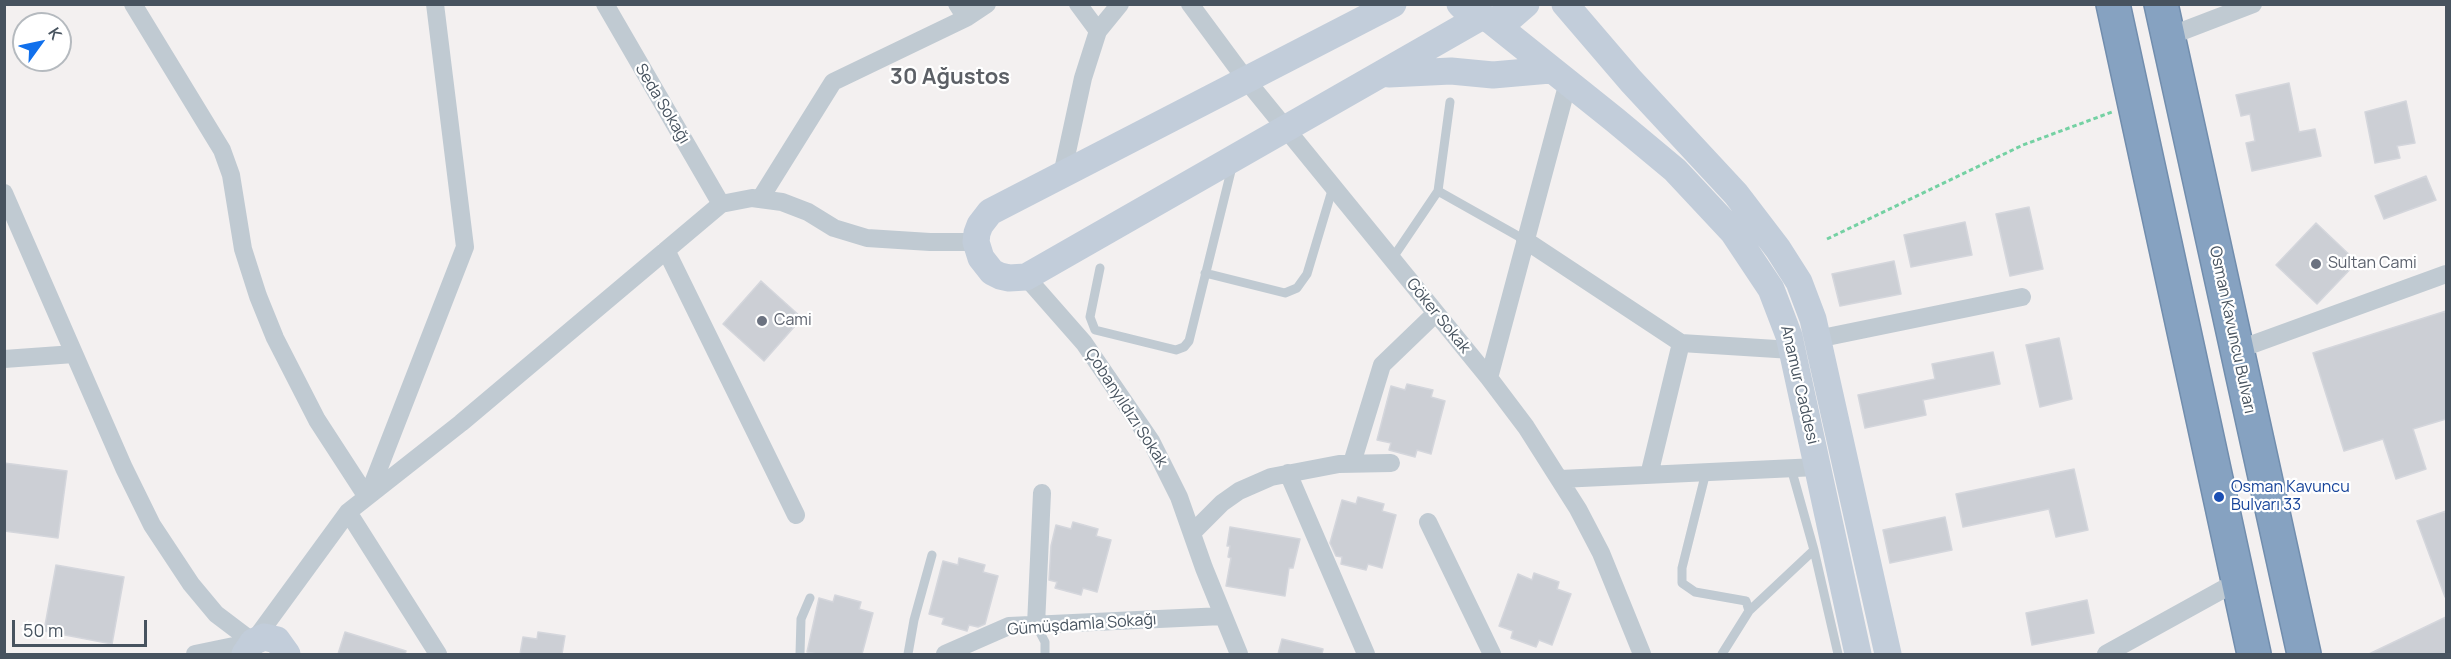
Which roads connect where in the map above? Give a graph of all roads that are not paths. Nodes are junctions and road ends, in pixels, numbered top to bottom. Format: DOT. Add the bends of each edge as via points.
graph roads {
  1 [pos="133,4"];
  2 [pos="435,4"];
  3 [pos="604,4"];
  4 [pos="987,4"];
  5 [pos="1078,4"];
  6 [pos="1120,4"];
  7 [pos="1190,4"];
  8 [pos="1393,4"];
  9 [pos="1526,4"];
  10 [pos="1565,4"];
  11 [pos="2113,4"];
  12 [pos="2161,4"];
  13 [pos="2253,4"];
  14 [pos="961,11"];
  15 [pos="1476,14"];
  16 [pos="1098,31"];
  17 [pos="2167,37"];
  18 [pos="1379,75"];
  19 [pos="1559,76"];
  20 [pos="1247,81"];
  21 [pos="1450,102"];
  22 [pos="1285,129"];
  23 [pos="1234,158"];
  24 [pos="1062,175"];
  25 [pos="1333,187"];
  26 [pos="1438,191"];
  27 [pos="4,193"];
  28 [pos="760,199"];
  29 [pos="721,204"];
  30 [pos="1525,240"];
  31 [pos="976,242"];
  32 [pos="666,250"];
  33 [pos="1392,259"];
  34 [pos="1100,268"];
  35 [pos="1205,273"];
  36 [pos="2446,274"];
  37 [pos="1026,277"];
  38 [pos="2022,297"];
  39 [pos="1436,313"];
  40 [pos="1817,339"];
  41 [pos="1682,343"];
  42 [pos="1792,350"];
  43 [pos="2237,350"];
  44 [pos="74,354"];
  45 [pos="4,359"];
  46 [pos="1489,378"];
  47 [pos="1390,463"];
  48 [pos="1352,464"];
  49 [pos="1804,467"];
  50 [pos="1706,472"];
  51 [pos="1288,473"];
  52 [pos="1649,475"];
  53 [pos="1560,479"];
  54 [pos="1042,493"];
  55 [pos="367,497"];
  56 [pos="348,512"];
  57 [pos="796,515"];
  58 [pos="1428,522"];
  59 [pos="1192,532"];
  60 [pos="1814,550"];
  61 [pos="932,555"];
  62 [pos="2238,581"];
  63 [pos="810,598"];
  64 [pos="1749,611"];
  65 [pos="1223,616"];
  66 [pos="1036,625"];
  67 [pos="249,648"];
  68 [pos="286,652"];
  69 [pos="195,654"];
  70 [pos="438,654"];
  71 [pos="800,654"];
  72 [pos="908,654"];
  73 [pos="945,654"];
  74 [pos="1045,654"];
  75 [pos="1239,654"];
  76 [pos="1366,654"];
  77 [pos="1492,654"];
  78 [pos="1642,654"];
  79 [pos="1722,654"];
  80 [pos="1838,654"];
  81 [pos="1858,654"];
  82 [pos="1888,654"];
  83 [pos="2106,654"];
  84 [pos="2254,654"];
  85 [pos="2304,654"];
  1 -- 55 [label="street" via="222,150 231,175 243,249 275,338 316,420"];
  2 -- 55 [label="street" via="465,247"];
  3 -- 29 [label="street, Seda Sokağı"];
  4 -- 14 [label="street"];
  5 -- 16 [label="street"];
  6 -- 16 [label="street"];
  7 -- 20 [label="street, Göker Sokak"];
  8 -- 20 [label="street"];
  9 -- 15 [label="street" via="1511,17"];
  10 -- 40 [label="street, Anamur Caddesi" via="1756,218 1798,282"];
  11 -- 62 [label="highway"];
  12 -- 17 [label="highway, Osman Kavuncu Bulvarı"];
  13 -- 17 [label="street"];
  14 -- 28 [label="street" via="833,82"];
  15 -- 18 [label="street"];
  15 -- 19 [label="street, Anamur Caddesi"];
  16 -- 24 [label="street" via="1083,78"];
  17 -- 43 [label="highway, Osman Kavuncu Bulvarı"];
  18 -- 19 [label="street" via="1427,71"];
  18 -- 22 [label="street"];
  19 -- 30 [label="street"];
  19 -- 42 [label="street, Anamur Caddesi" via="1675,170 1733,232 1771,289"];
  20 -- 22 [label="street, Göker Sokak"];
  20 -- 24 [label="street"];
  21 -- 26 [label="lane"];
  22 -- 23 [label="street"];
  22 -- 25 [label="street, Göker Sokak"];
  23 -- 35 [label="lane"];
  23 -- 37 [label="street"];
  24 -- 31 [label="street" via="990,212 980,225"];
  25 -- 33 [label="street, Göker Sokak"];
  25 -- 35 [label="lane" via="1307,274 1297,288 1285,293"];
  26 -- 30 [label="lane"];
  26 -- 33 [label="lane"];
  27 -- 44 [label="street"];
  28 -- 29 [label="street"];
  28 -- 31 [label="street" via="795,206 834,228 867,238"];
  29 -- 32 [label="street"];
  30 -- 41 [label="street"];
  30 -- 46 [label="street"];
  31 -- 37 [label="street" via="981,258 992,272 1009,278"];
  32 -- 55 [label="street"];
  32 -- 57 [label="street"];
  33 -- 39 [label="street, Göker Sokak"];
  34 -- 35 [label="lane" via="1090,317 1095,330 1176,350 1189,340"];
  36 -- 43 [label="street"];
  37 -- 59 [label="street, Çobanyıldızı Sokak" via="1084,343 1137,420 1162,462"];
  38 -- 40 [label="street"];
  39 -- 46 [label="street, Göker Sokak"];
  39 -- 48 [label="street" via="1382,365"];
  40 -- 82 [label="street, Anamur Caddesi"];
  41 -- 42 [label="street"];
  41 -- 52 [label="street"];
  42 -- 49 [label="street, Anamur Caddesi"];
  43 -- 85 [label="highway, Osman Kavuncu Bulvarı"];
  44 -- 45 [label="street"];
  44 -- 67 [label="street" via="137,497 169,552 216,615"];
  46 -- 53 [label="street, Göker Sokak"];
  47 -- 48 [label="street"];
  48 -- 51 [label="street"];
  49 -- 50 [label="street"];
  49 -- 60 [label="lane"];
  49 -- 81 [label="street, Anamur Caddesi"];
  50 -- 52 [label="street"];
  50 -- 64 [label="lane" via="1682,568 1682,583 1695,592 1746,601"];
  51 -- 59 [label="street" via="1239,492 1206,516"];
  51 -- 76 [label="street"];
  52 -- 53 [label="street"];
  53 -- 78 [label="street, Göker Sokak" via="1601,553"];
  54 -- 66 [label="street"];
  55 -- 56 [label="street"];
  56 -- 67 [label="street"];
  56 -- 70 [label="street"];
  58 -- 77 [label="street"];
  59 -- 65 [label="street, Çobanyıldızı Sokak"];
  60 -- 64 [label="lane"];
  60 -- 80 [label="lane"];
  61 -- 72 [label="lane"];
  62 -- 83 [label="street"];
  62 -- 84 [label="highway"];
  63 -- 71 [label="lane" via="801,619"];
  64 -- 79 [label="lane"];
  65 -- 66 [label="street, Gümüşdamla Sokağı"];
  65 -- 75 [label="street, Çobanyıldızı Sokak"];
  66 -- 73 [label="street, Gümüşdamla Sokağı" via="1008,627"];
  66 -- 74 [label="lane" via="1045,642"];
  67 -- 68 [label="street" via="264,637 276,640"];
  67 -- 69 [label="street"];
}
